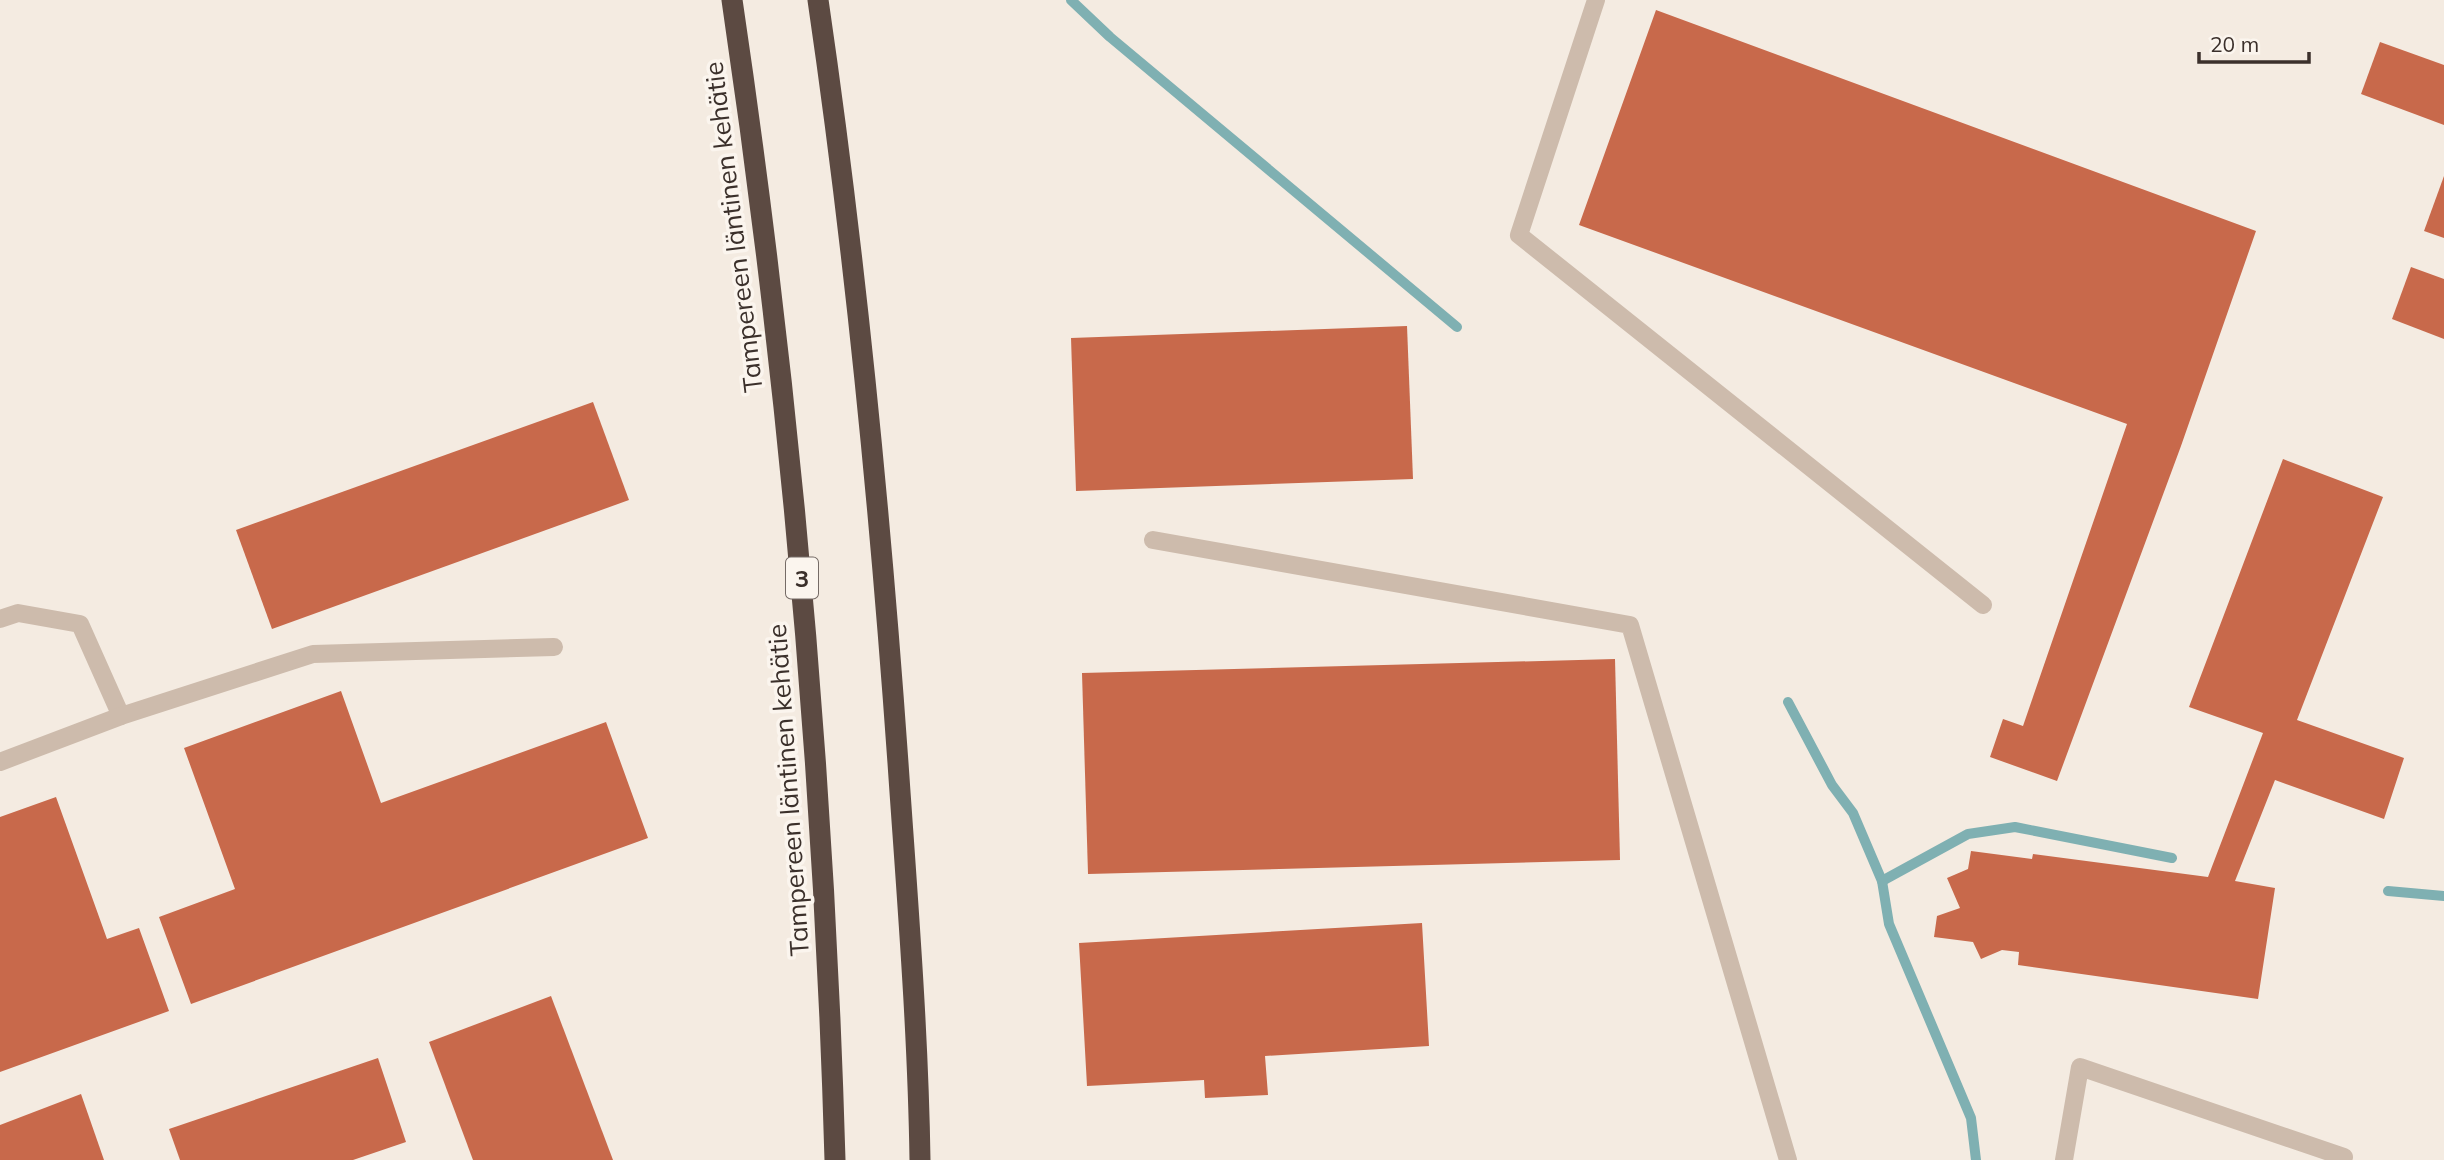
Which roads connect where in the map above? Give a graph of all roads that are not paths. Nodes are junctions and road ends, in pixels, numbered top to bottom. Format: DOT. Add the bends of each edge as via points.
graph roads {
  1 [pos="732,0"];
  2 [pos="818,0"];
  3 [pos="1596,0"];
  4 [pos="1153,540"];
  5 [pos="1983,606"];
  6 [pos="0,619"];
  7 [pos="554,647"];
  8 [pos="121,716"];
  9 [pos="0,762"];
  10 [pos="835,1160"];
  11 [pos="920,1160"];
  12 [pos="1788,1160"];
  13 [pos="2064,1160"];
  14 [pos="2343,1160"];
  1 -- 10 [label="highway, Tampereen läntinen kehätie / 3" via="755,156 805,607"];
  2 -- 11 [label="highway" via="840,151 887,603 918,1047"];
  3 -- 5 [label="lane" via="1519,235"];
  4 -- 12 [label="lane" via="1630,625"];
  6 -- 8 [label="lane" via="18,613 80,624"];
  7 -- 8 [label="lane" via="313,654"];
  8 -- 9 [label="lane"];
  13 -- 14 [label="lane" via="2080,1067"];
}
